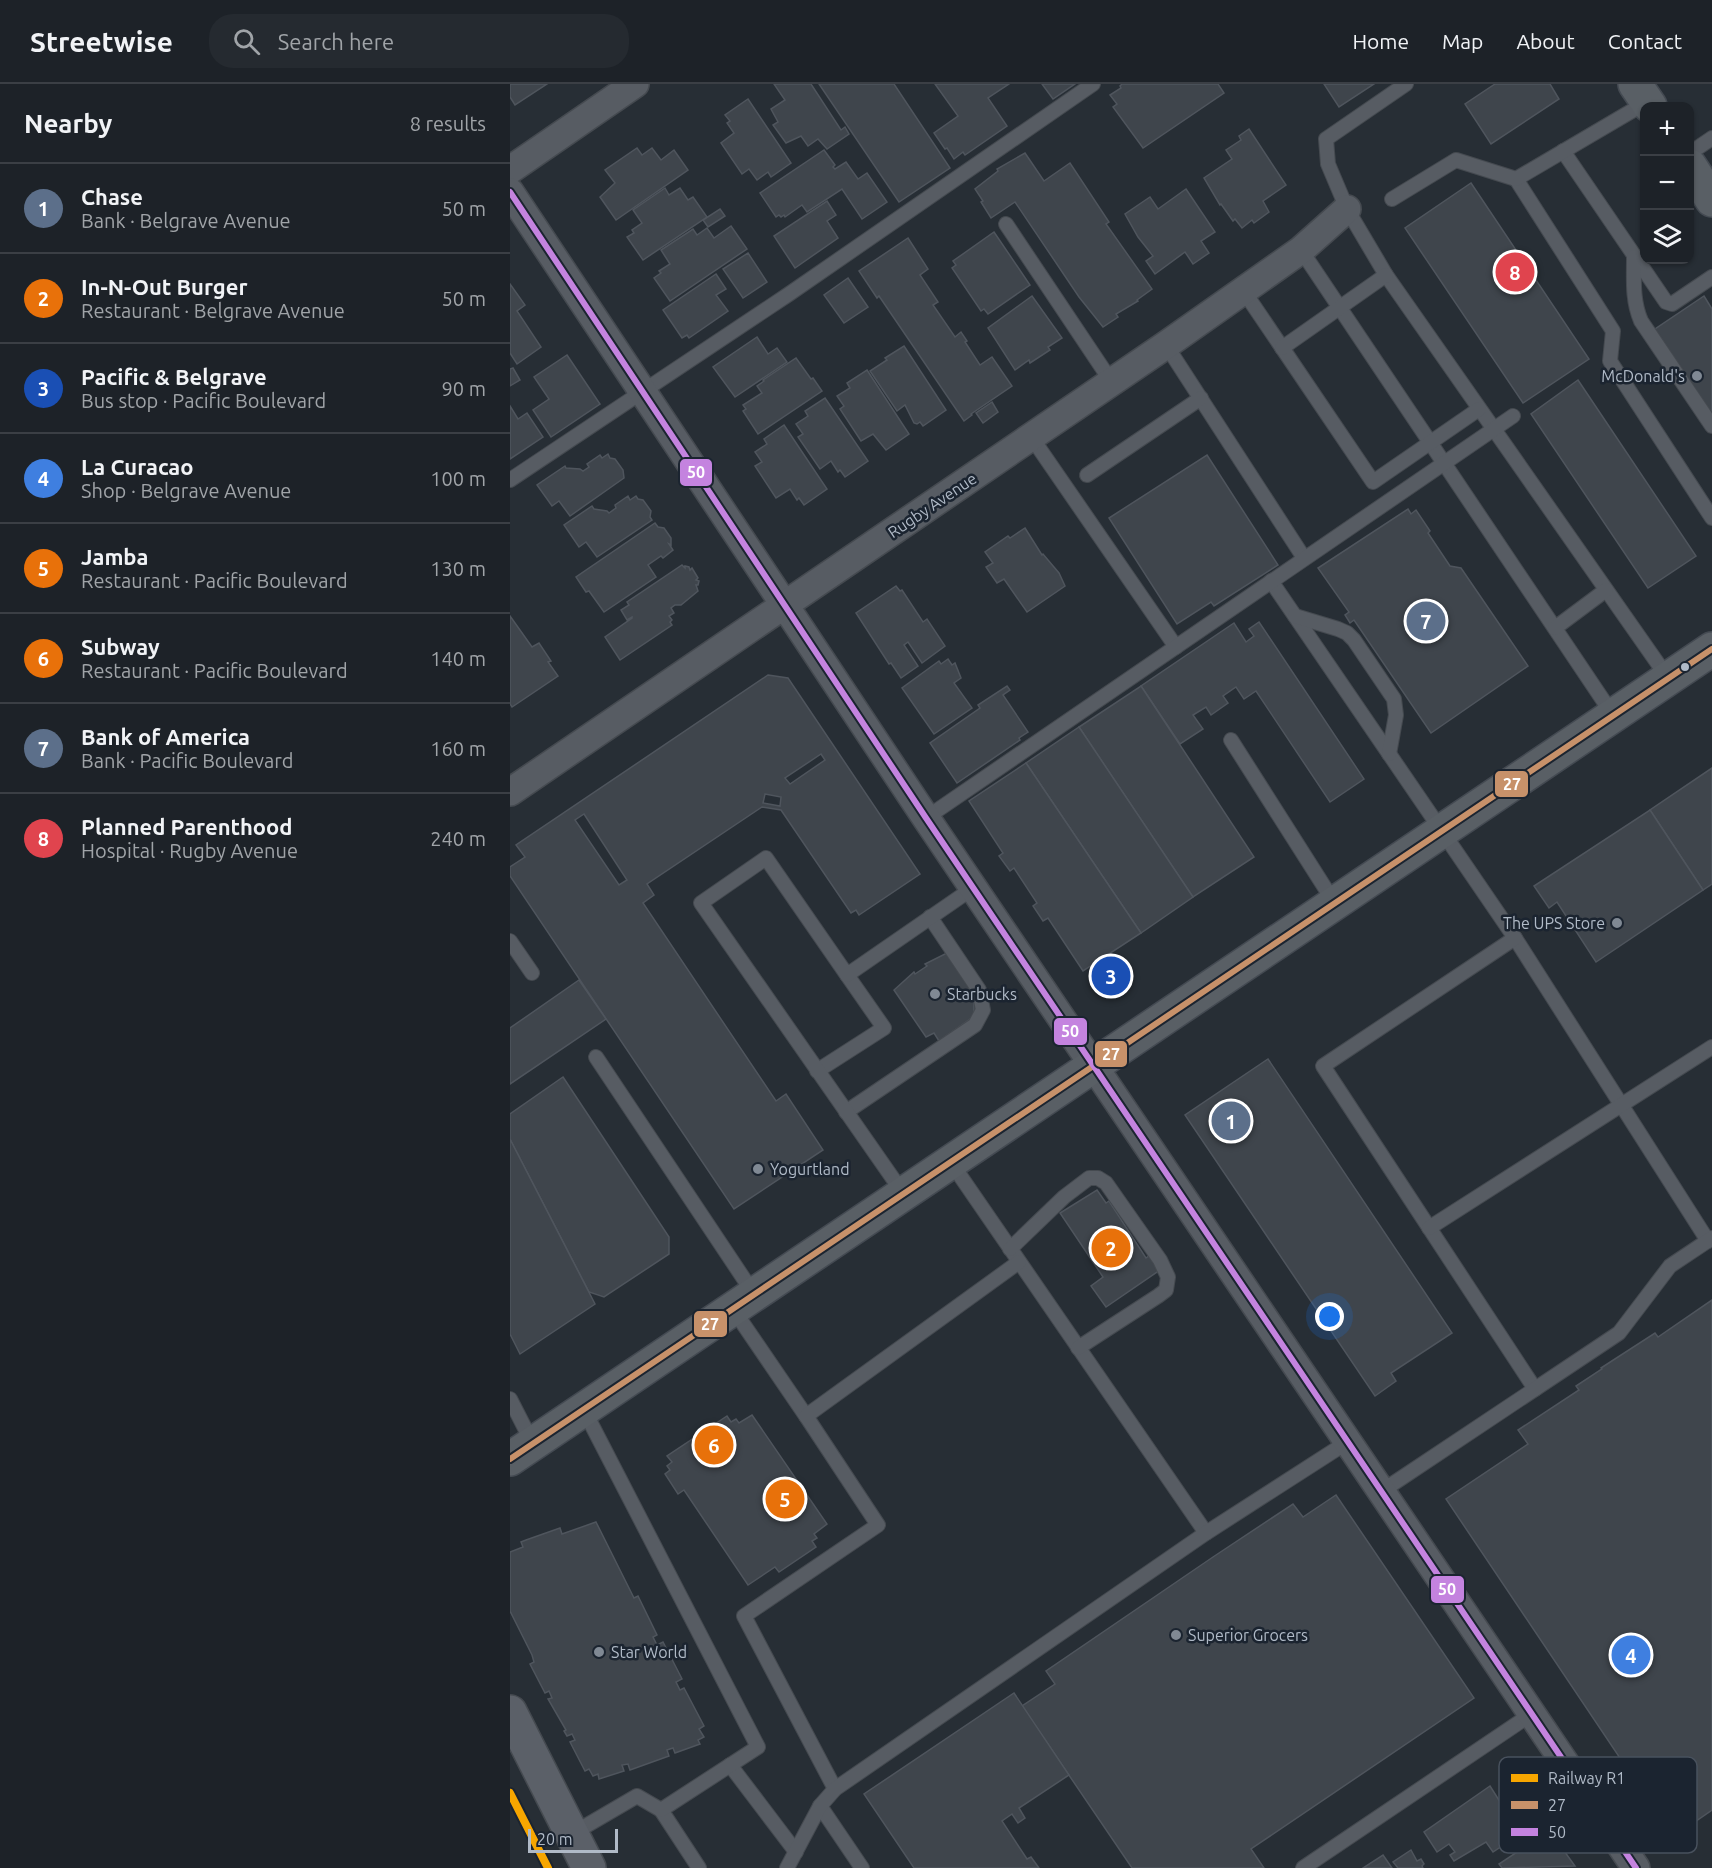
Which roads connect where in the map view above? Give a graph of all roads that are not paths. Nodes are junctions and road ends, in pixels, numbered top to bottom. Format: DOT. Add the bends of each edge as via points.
graph roads {
  1 [pos="635,84"];
  2 [pos="1093,84"];
  3 [pos="1406,84"];
  4 [pos="1644,97"];
  5 [pos="1712,138"];
  6 [pos="1694,150"];
  7 [pos="1563,152"];
  8 [pos="510,170"];
  9 [pos="1694,173"];
  10 [pos="1516,179"];
  11 [pos="510,192"];
  12 [pos="1392,199"];
  13 [pos="1712,200"];
  14 [pos="1347,209"];
  15 [pos="1006,224"];
  16 [pos="1301,250"];
  17 [pos="1634,257"];
  18 [pos="1386,275"];
  19 [pos="1712,277"];
  20 [pos="1243,290"];
  21 [pos="1340,308"];
  22 [pos="1166,345"];
  23 [pos="1282,348"];
  24 [pos="1111,381"];
  25 [pos="643,390"];
  26 [pos="1201,398"];
  27 [pos="1479,409"];
  28 [pos="1514,416"];
  29 [pos="1712,426"];
  30 [pos="1494,430"];
  31 [pos="1032,438"];
  32 [pos="1431,443"];
  33 [pos="1444,464"];
  34 [pos="1087,475"];
  35 [pos="510,480"];
  36 [pos="1712,518"];
  37 [pos="1304,558"];
  38 [pos="1271,581"];
  39 [pos="1606,590"];
  40 [pos="784,603"];
  41 [pos="1295,616"];
  42 [pos="1555,628"];
  43 [pos="1176,647"];
  44 [pos="1712,649"];
  45 [pos="1668,678"];
  46 [pos="1613,715"];
  47 [pos="1231,740"];
  48 [pos="1389,754"];
  49 [pos="510,792"];
  50 [pos="926,818"];
  51 [pos="1440,830"];
  52 [pos="973,888"];
  53 [pos="1334,902"];
  54 [pos="930,917"];
  55 [pos="1515,938"];
  56 [pos="510,940"];
  57 [pos="532,973"];
  58 [pos="847,975"];
  59 [pos="1712,1047"];
  60 [pos="596,1057"];
  61 [pos="1093,1064"];
  62 [pos="818,1071"];
  63 [pos="1621,1107"];
  64 [pos="846,1112"];
  65 [pos="950,1161"];
  66 [pos="903,1193"];
  67 [pos="1429,1228"];
  68 [pos="1710,1240"];
  69 [pos="1010,1249"];
  70 [pos="1019,1262"];
  71 [pos="744,1301"];
  72 [pos="1078,1348"];
  73 [pos="1535,1389"];
  74 [pos="510,1399"];
  75 [pos="584,1409"];
  76 [pos="806,1416"];
  77 [pos="1349,1441"];
  78 [pos="521,1451"];
  79 [pos="1382,1491"];
  80 [pos="1206,1533"];
  81 [pos="510,1712"];
  82 [pos="1533,1713"];
  83 [pos="1562,1757"];
  84 [pos="730,1765"];
  85 [pos="835,1789"];
  86 [pos="820,1806"];
  87 [pos="661,1810"];
  88 [pos="572,1834"];
  89 [pos="796,1852"];
  90 [pos="1626,1853"];
  91 [pos="590,1868"];
  92 [pos="699,1868"];
  93 [pos="787,1868"];
  94 [pos="862,1868"];
  95 [pos="1303,1868"];
  96 [pos="1636,1868"];
  1 -- 8 [label="street"];
  2 -- 25 [label="lane"];
  3 -- 14 [label="lane" via="1326,139 1328,164"];
  4 -- 7 [label="lane"];
  5 -- 6 [label="lane"];
  7 -- 10 [label="lane"];
  7 -- 17 [label="lane"];
  9 -- 13 [label="main road"];
  10 -- 12 [label="lane" via="1456,160"];
  10 -- 36 [label="lane" via="1613,331 1610,361"];
  11 -- 25 [label="street"];
  14 -- 16 [label="street, Rugby Avenue"];
  14 -- 18 [label="lane"];
  15 -- 24 [label="lane"];
  16 -- 20 [label="street, Rugby Avenue"];
  16 -- 21 [label="lane"];
  17 -- 19 [label="lane" via="1666,302 1672,304"];
  17 -- 29 [label="lane" via="1636,310 1641,321"];
  18 -- 21 [label="lane"];
  18 -- 27 [label="lane"];
  20 -- 22 [label="street, Rugby Avenue"];
  20 -- 23 [label="lane"];
  21 -- 23 [label="lane"];
  21 -- 32 [label="lane"];
  22 -- 24 [label="street, Rugby Avenue"];
  22 -- 26 [label="lane"];
  23 -- 32 [label="lane" via="1373,482"];
  24 -- 31 [label="street, Rugby Avenue"];
  25 -- 35 [label="lane"];
  25 -- 40 [label="street"];
  26 -- 34 [label="lane"];
  26 -- 37 [label="lane"];
  27 -- 30 [label="lane"];
  27 -- 32 [label="lane"];
  28 -- 30 [label="lane"];
  30 -- 33 [label="lane"];
  30 -- 39 [label="lane"];
  31 -- 40 [label="street, Rugby Avenue"];
  31 -- 43 [label="lane"];
  32 -- 33 [label="lane"];
  33 -- 37 [label="lane"];
  33 -- 42 [label="lane"];
  37 -- 38 [label="lane"];
  38 -- 41 [label="lane"];
  38 -- 43 [label="lane"];
  39 -- 42 [label="lane"];
  39 -- 45 [label="lane"];
  40 -- 49 [label="street, Rugby Avenue"];
  40 -- 50 [label="street"];
  41 -- 48 [label="lane"];
  41 -- 48 [label="lane" via="1347,633 1354,640 1394,699"];
  42 -- 46 [label="lane"];
  43 -- 50 [label="lane"];
  44 -- 45 [label="main road"];
  45 -- 46 [label="main road"];
  46 -- 51 [label="main road"];
  47 -- 53 [label="lane"];
  48 -- 51 [label="lane"];
  50 -- 52 [label="street"];
  51 -- 53 [label="main road"];
  51 -- 55 [label="lane"];
  52 -- 54 [label="lane"];
  52 -- 61 [label="street"];
  53 -- 61 [label="main road"];
  54 -- 58 [label="lane"];
  54 -- 64 [label="lane" via="979,990 983,1010 975,1025"];
  55 -- 63 [label="lane"];
  55 -- 67 [label="lane" via="1323,1066"];
  56 -- 57 [label="lane"];
  58 -- 62 [label="lane" via="884,1028"];
  58 -- 62 [label="lane" via="766,858 701,903"];
  59 -- 63 [label="lane"];
  60 -- 71 [label="lane"];
  61 -- 65 [label="main road"];
  61 -- 77 [label="street"];
  62 -- 64 [label="lane"];
  63 -- 67 [label="lane"];
  63 -- 68 [label="lane"];
  64 -- 66 [label="lane"];
  65 -- 66 [label="main road"];
  65 -- 69 [label="lane"];
  66 -- 71 [label="main road"];
  67 -- 73 [label="lane"];
  68 -- 73 [label="lane" via="1670,1266 1619,1333"];
  69 -- 70 [label="lane"];
  69 -- 72 [label="lane" via="1064,1197 1089,1178 1098,1178 1106,1183 1160,1260 1168,1277 1166,1290"];
  70 -- 72 [label="lane"];
  70 -- 76 [label="lane"];
  71 -- 75 [label="main road"];
  71 -- 76 [label="lane"];
  72 -- 80 [label="lane"];
  73 -- 79 [label="lane"];
  74 -- 78 [label="lane"];
  75 -- 78 [label="main road"];
  75 -- 84 [label="lane" via="758,1747"];
  76 -- 85 [label="lane" via="878,1525 744,1616"];
  77 -- 79 [label="street"];
  77 -- 80 [label="lane"];
  79 -- 82 [label="street"];
  80 -- 85 [label="lane"];
  81 -- 88 [label="street"];
  82 -- 83 [label="street"];
  82 -- 95 [label="lane"];
  84 -- 87 [label="lane"];
  84 -- 89 [label="lane"];
  85 -- 86 [label="lane"];
  86 -- 89 [label="lane"];
  86 -- 94 [label="lane"];
  87 -- 88 [label="lane" via="637,1796"];
  87 -- 92 [label="lane"];
  88 -- 91 [label="street"];
  89 -- 93 [label="lane"];
  90 -- 96 [label="street"];
}
